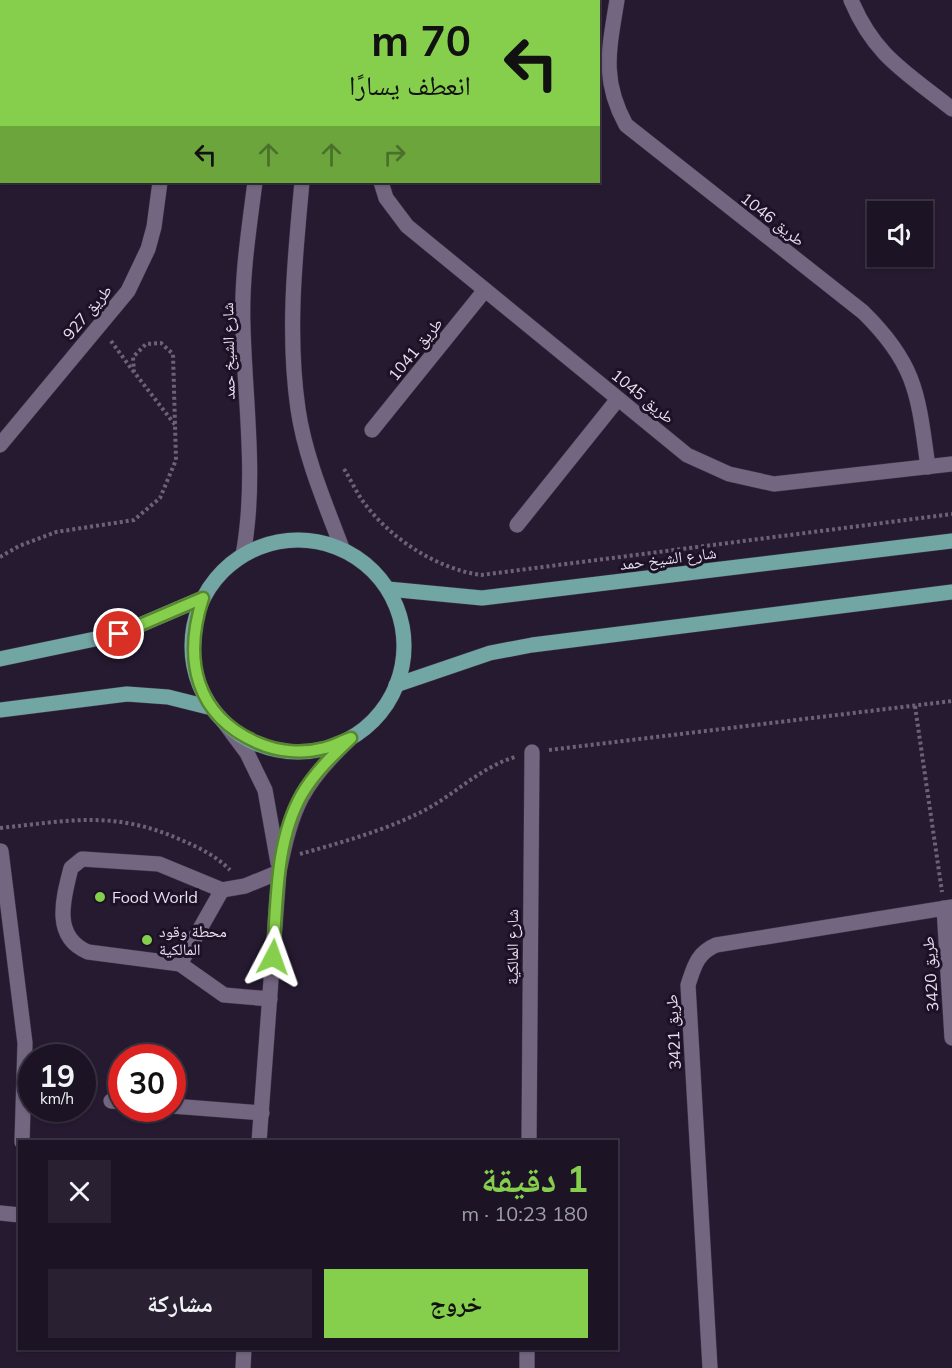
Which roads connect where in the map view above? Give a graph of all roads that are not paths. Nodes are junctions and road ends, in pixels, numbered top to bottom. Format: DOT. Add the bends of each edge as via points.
graph roads {
  1 [pos="617,0"];
  2 [pos="851,0"];
  3 [pos="952,109"];
  4 [pos="160,183"];
  5 [pos="255,183"];
  6 [pos="302,183"];
  7 [pos="381,183"];
  8 [pos="485,290"];
  9 [pos="618,399"];
  10 [pos="372,430"];
  11 [pos="0,445"];
  12 [pos="952,464"];
  13 [pos="928,467"];
  14 [pos="517,525"];
  15 [pos="952,542"];
  16 [pos="342,548"];
  17 [pos="243,555"];
  18 [pos="388,589"];
  19 [pos="952,592"];
  20 [pos="203,598"];
  21 [pos="0,659"];
  22 [pos="396,685"];
  23 [pos="208,707"];
  24 [pos="0,710"];
  25 [pos="224,722"];
  26 [pos="351,738"];
  27 [pos="532,752"];
  28 [pos="1,851"];
  29 [pos="279,872"];
  30 [pos="222,890"];
  31 [pos="948,907"];
  32 [pos="180,964"];
  33 [pos="270,999"];
  34 [pos="952,1038"];
  35 [pos="186,1107"];
  36 [pos="262,1113"];
  37 [pos="22,1140"];
  38 [pos="260,1140"];
  39 [pos="529,1140"];
  40 [pos="0,1213"];
  41 [pos="18,1215"];
  42 [pos="244,1350"];
  43 [pos="527,1350"];
  44 [pos="243,1368"];
  45 [pos="527,1368"];
  46 [pos="710,1368"];
  1 -- 13 [label="street, طريق 1046" via="608,75 613,101 626,125 863,312 889,338 908,369 920,404"];
  2 -- 3 [label="street" via="863,28 882,54"];
  4 -- 11 [label="street, طريق 927" via="154,227 128,291"];
  5 -- 17 [label="street, شارع الشيخ حمد" via="243,325 251,486"];
  6 -- 16 [label="street" via="291,343 298,410 315,476"];
  7 -- 8 [label="street, طريق 1045" via="386,198 407,226"];
  8 -- 9 [label="street, طريق 1045"];
  8 -- 10 [label="street, طريق 1041"];
  9 -- 13 [label="street, طريق 1045" via="687,455 729,474 774,484"];
  9 -- 14 [label="street"];
  12 -- 13 [label="street, طريق 1045"];
  15 -- 18 [label="main road, شارع الشيخ حمد" via="482,598"];
  16 -- 17 [label="main road" via="291,539 266,544"];
  16 -- 18 [label="main road" via="367,566"];
  17 -- 20 [label="main road" via="220,574"];
  18 -- 22 [label="main road" via="404,636 403,661"];
  19 -- 22 [label="main road" via="532,645 490,653"];
  20 -- 21 [label="main road" via="119,634"];
  20 -- 23 [label="main road" via="192,649 196,675"];
  22 -- 26 [label="main road" via="378,715"];
  23 -- 24 [label="main road" via="168,697 127,694"];
  23 -- 25 [label="main road"];
  25 -- 26 [label="main road" via="246,738 280,750 325,748"];
  25 -- 29 [label="street" via="247,753 266,790"];
  26 -- 29 [label="street" via="324,763 301,795 287,832"];
  27 -- 39 [label="street, شارع المالكية"];
  28 -- 37 [label="street" via="25,1043"];
  29 -- 30 [label="street"];
  29 -- 33 [label="street"];
  30 -- 32 [label="street"];
  30 -- 32 [label="street" via="176,870 140,861 82,859 71,868 63,924 66,936 75,946 88,952"];
  31 -- 34 [label="street, طريق 3420"];
  31 -- 46 [label="street, طريق 3421" via="716,945 705,950 695,962 688,985"];
  32 -- 33 [label="street" via="224,995"];
  33 -- 36 [label="street"];
  35 -- 36 [label="street"];
  36 -- 38 [label="street"];
  40 -- 41 [label="street"];
  42 -- 44 [label="street"];
  43 -- 45 [label="street"];
}
